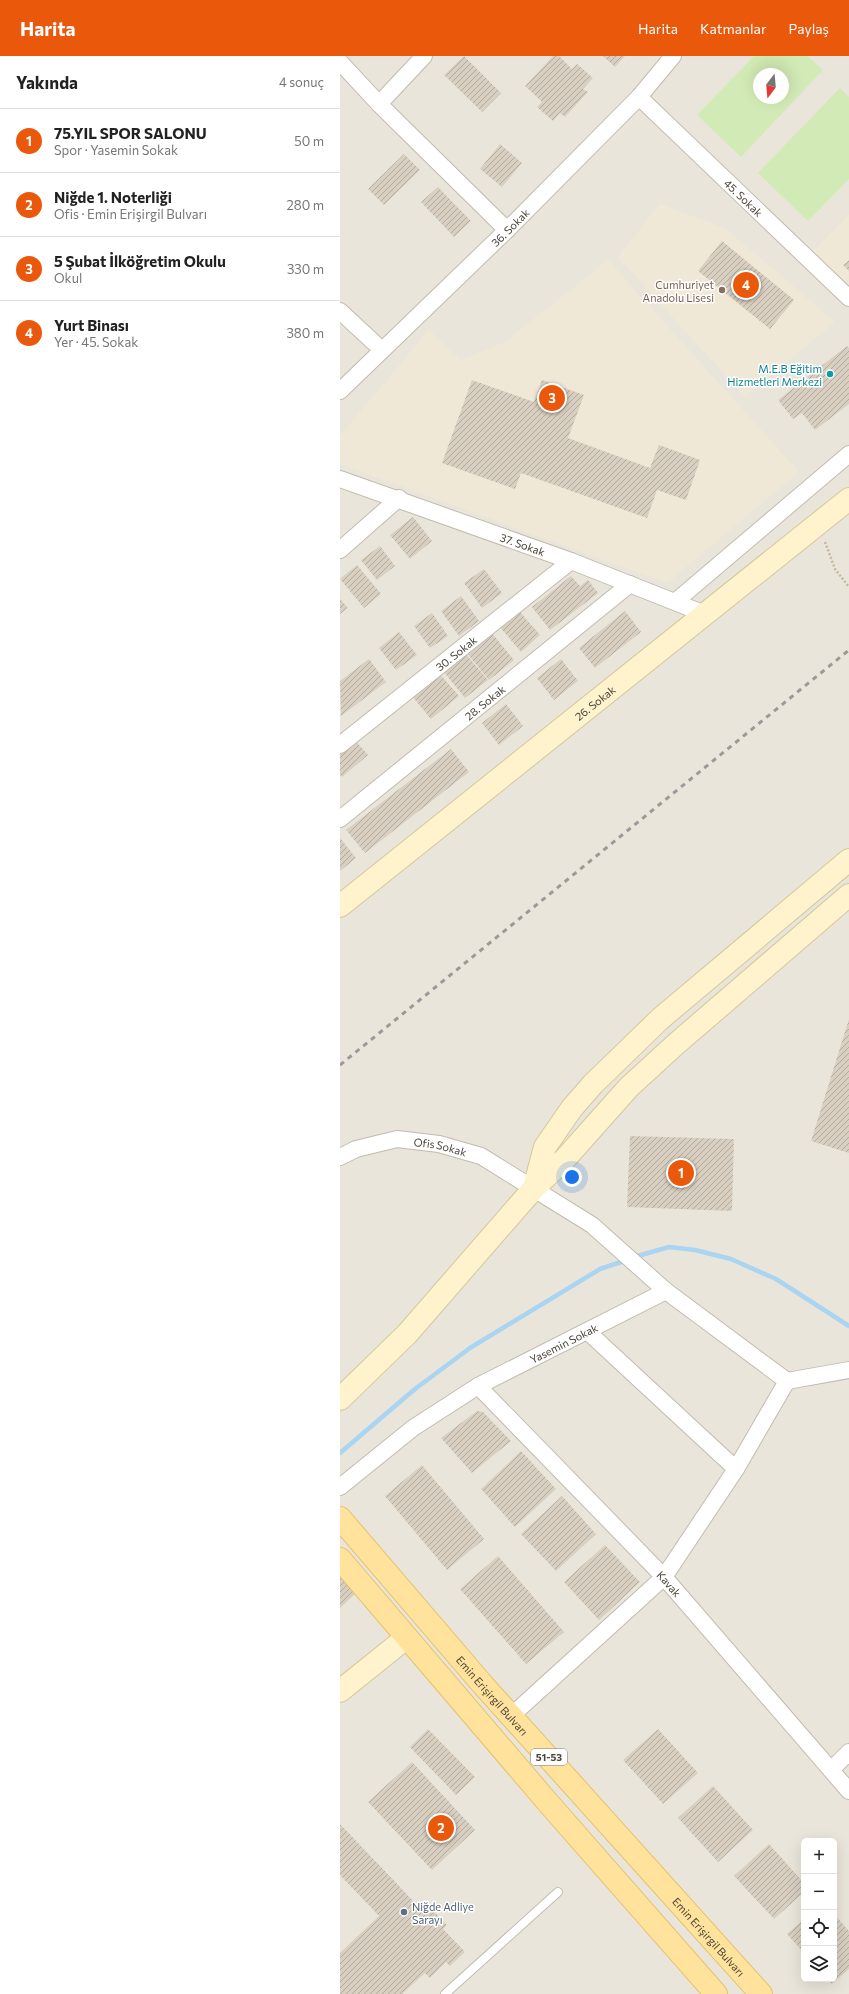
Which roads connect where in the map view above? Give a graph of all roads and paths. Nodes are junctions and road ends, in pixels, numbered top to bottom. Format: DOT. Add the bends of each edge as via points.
graph roads {
  1 [pos="424,56"];
  2 [pos="673,56"];
  3 [pos="340,62"];
  4 [pos="639,97"];
  5 [pos="379,104"];
  6 [pos="507,230"];
  7 [pos="849,298"];
  8 [pos="340,311"];
  9 [pos="382,350"];
  10 [pos="340,392"];
  11 [pos="849,454"];
  12 [pos="340,479"];
  13 [pos="399,498"];
  14 [pos="849,499"];
  15 [pos="824,539"];
  16 [pos="340,550"];
  17 [pos="571,561"];
  18 [pos="630,584"];
  19 [pos="849,587"];
  20 [pos="676,601"];
  21 [pos="705,614"];
  22 [pos="340,745"];
  23 [pos="340,819"];
  24 [pos="849,860"];
  25 [pos="849,895"];
  26 [pos="340,906"];
  27 [pos="340,1157"];
  28 [pos="534,1188"];
  29 [pos="666,1291"];
  30 [pos="587,1331"];
  31 [pos="849,1370"];
  32 [pos="787,1381"];
  33 [pos="478,1386"];
  34 [pos="340,1399"];
  35 [pos="736,1469"];
  36 [pos="340,1487"];
  37 [pos="340,1518"];
  38 [pos="340,1559"];
  39 [pos="664,1577"];
  40 [pos="406,1638"];
  41 [pos="340,1691"];
  42 [pos="511,1716"];
  43 [pos="849,1752"];
  44 [pos="831,1770"];
  45 [pos="849,1791"];
  46 [pos="558,1892"];
  47 [pos="445,1994"];
  48 [pos="716,1994"];
  49 [pos="761,1994"];
  1 -- 5 [label="street"];
  2 -- 4 [label="street, 36. Sokak"];
  3 -- 5 [label="street"];
  4 -- 6 [label="street, 36. Sokak"];
  4 -- 7 [label="street, 45. Sokak"];
  5 -- 6 [label="street"];
  6 -- 9 [label="street, 36. Sokak"];
  8 -- 9 [label="street"];
  9 -- 10 [label="street, 36. Sokak"];
  11 -- 20 [label="street"];
  12 -- 13 [label="street, 37. Sokak"];
  13 -- 16 [label="street"];
  13 -- 17 [label="street, 37. Sokak"];
  14 -- 21 [label="main road, 26. Sokak"];
  15 -- 19 [label="path" via="834,569"];
  17 -- 18 [label="street, 37. Sokak"];
  17 -- 22 [label="street, 30. Sokak"];
  18 -- 20 [label="street, 37. Sokak"];
  18 -- 23 [label="street, 28. Sokak"];
  20 -- 21 [label="street, 37. Sokak"];
  21 -- 26 [label="main road, 26. Sokak"];
  24 -- 28 [label="main road" via="660,1018 593,1084 572,1108 545,1147"];
  25 -- 28 [label="main road" via="629,1087 564,1160"];
  27 -- 28 [label="street, Ofis Sokak" via="356,1149 397,1139 439,1144 481,1156"];
  28 -- 29 [label="street, Ofis Sokak" via="592,1225"];
  28 -- 34 [label="main road" via="407,1334"];
  29 -- 30 [label="street, Yasemin Sokak"];
  29 -- 32 [label="street"];
  30 -- 33 [label="street, Yasemin Sokak"];
  30 -- 35 [label="street"];
  31 -- 32 [label="street"];
  32 -- 35 [label="street"];
  33 -- 36 [label="street, Yasemin Sokak" via="413,1428"];
  33 -- 39 [label="street, Kavak"];
  35 -- 39 [label="street"];
  37 -- 42 [label="main road, Emin Erişirgil Bulvarı / 51-53"];
  38 -- 40 [label="main road, 51-53"];
  39 -- 42 [label="street"];
  39 -- 44 [label="street, Kavak"];
  40 -- 41 [label="main road"];
  40 -- 48 [label="main road, 51-53"];
  42 -- 49 [label="main road, Emin Erişirgil Bulvarı / 51-53"];
  43 -- 44 [label="street"];
  44 -- 45 [label="street, Kavak"];
  46 -- 47 [label="lane"];
}
